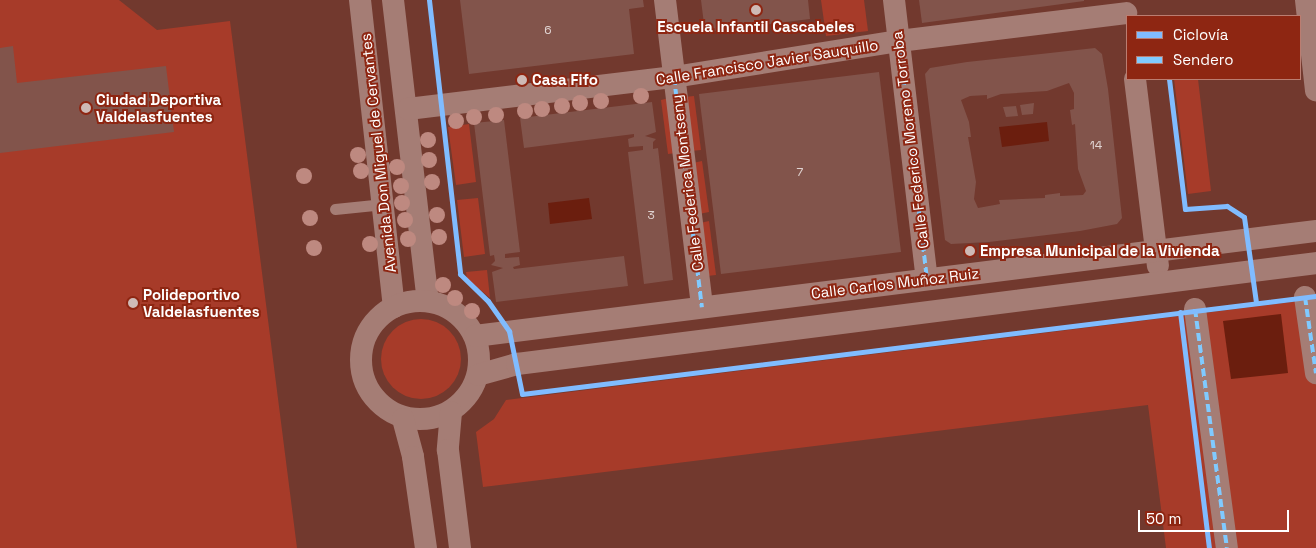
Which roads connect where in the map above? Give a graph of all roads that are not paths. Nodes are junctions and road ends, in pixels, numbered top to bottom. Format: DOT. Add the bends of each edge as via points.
graph roads {
  1 [pos="360,0"];
  2 [pos="393,0"];
  3 [pos="665,0"];
  4 [pos="894,0"];
  5 [pos="1306,0"];
  6 [pos="1126,11"];
  7 [pos="899,41"];
  8 [pos="674,77"];
  9 [pos="1135,80"];
  10 [pos="1316,90"];
  11 [pos="408,109"];
  12 [pos="384,204"];
  13 [pos="335,209"];
  14 [pos="1316,231"];
  15 [pos="1155,251"];
  16 [pos="1316,263"];
  17 [pos="927,279"];
  18 [pos="1160,282"];
  19 [pos="1305,297"];
  20 [pos="428,301"];
  21 [pos="394,307"];
  22 [pos="702,307"];
  23 [pos="1196,309"];
  24 [pos="475,336"];
  25 [pos="1316,373"];
  26 [pos="478,375"];
  27 [pos="451,412"];
  28 [pos="402,419"];
  29 [pos="426,548"];
  30 [pos="460,548"];
  31 [pos="1227,548"];
  1 -- 12 [label="street, Avenida Don Miguel de Cervantes"];
  2 -- 11 [label="street"];
  3 -- 8 [label="street, Calle Federica Montseny"];
  4 -- 7 [label="street, Calle Federico Moreno Torroba"];
  5 -- 10 [label="street"];
  6 -- 7 [label="street, Calle Francisco Javier Sauquillo"];
  7 -- 8 [label="street, Calle Francisco Javier Sauquillo"];
  7 -- 17 [label="street, Calle Federico Moreno Torroba"];
  8 -- 11 [label="street, Calle Francisco Javier Sauquillo"];
  8 -- 22 [label="street, Calle Federica Montseny"];
  9 -- 15 [label="street"];
  11 -- 20 [label="street"];
  12 -- 13 [label="lane"];
  12 -- 21 [label="street, Avenida Don Miguel de Cervantes"];
  14 -- 15 [label="street, Calle Carlos Muñoz Ruiz"];
  15 -- 17 [label="street, Calle Carlos Muñoz Ruiz"];
  15 -- 18 [label="street"];
  16 -- 18 [label="street"];
  17 -- 22 [label="street, Calle Carlos Muñoz Ruiz"];
  18 -- 26 [label="street" via="518,364"];
  19 -- 25 [label="street"];
  20 -- 21 [label="street"];
  20 -- 24 [label="street" via="458,315"];
  21 -- 28 [label="street" via="369,330 362,349 362,370 373,396"];
  22 -- 24 [label="street, Calle Carlos Muñoz Ruiz"];
  23 -- 31 [label="street"];
  24 -- 26 [label="street" via="480,354"];
  26 -- 27 [label="street" via="472,390"];
  27 -- 28 [label="street" via="426,420"];
  27 -- 30 [label="street" via="448,450"];
  28 -- 29 [label="street" via="413,457"];
}
